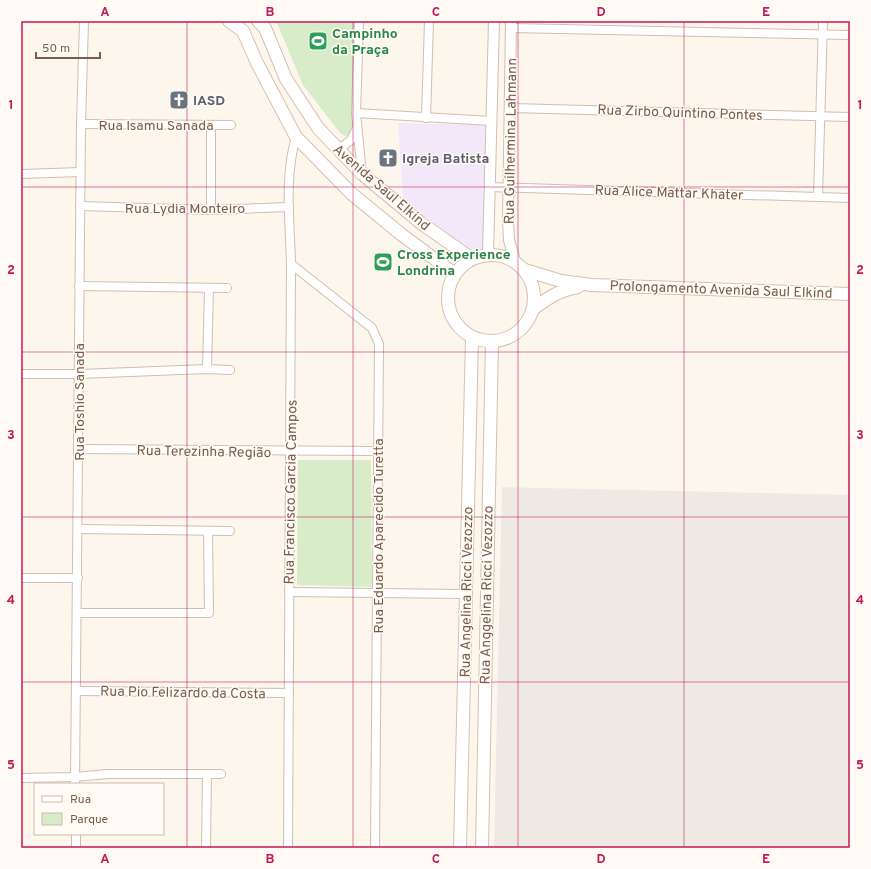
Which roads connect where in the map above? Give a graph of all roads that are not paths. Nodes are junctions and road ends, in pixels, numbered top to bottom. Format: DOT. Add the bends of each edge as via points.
graph roads {
  1 [pos="84,21"];
  2 [pos="229,21"];
  3 [pos="258,21"];
  4 [pos="359,21"];
  5 [pos="428,21"];
  6 [pos="494,21"];
  7 [pos="823,21"];
  8 [pos="511,24"];
  9 [pos="823,34"];
  10 [pos="850,35"];
  11 [pos="273,48"];
  12 [pos="254,57"];
  13 [pos="511,108"];
  14 [pos="356,114"];
  15 [pos="820,116"];
  16 [pos="850,117"];
  17 [pos="426,118"];
  18 [pos="491,121"];
  19 [pos="80,124"];
  20 [pos="211,125"];
  21 [pos="231,125"];
  22 [pos="357,127"];
  23 [pos="296,137"];
  24 [pos="338,150"];
  25 [pos="80,172"];
  26 [pos="21,174"];
  27 [pos="362,174"];
  28 [pos="489,187"];
  29 [pos="510,187"];
  30 [pos="818,198"];
  31 [pos="850,198"];
  32 [pos="80,206"];
  33 [pos="289,206"];
  34 [pos="211,210"];
  35 [pos="488,254"];
  36 [pos="472,259"];
  37 [pos="515,261"];
  38 [pos="291,264"];
  39 [pos="525,270"];
  40 [pos="455,274"];
  41 [pos="592,285"];
  42 [pos="80,286"];
  43 [pos="208,288"];
  44 [pos="227,288"];
  45 [pos="850,294"];
  46 [pos="533,310"];
  47 [pos="472,336"];
  48 [pos="492,341"];
  49 [pos="207,369"];
  50 [pos="230,370"];
  51 [pos="21,374"];
  52 [pos="79,374"];
  53 [pos="78,449"];
  54 [pos="378,451"];
  55 [pos="291,452"];
  56 [pos="78,529"];
  57 [pos="208,531"];
  58 [pos="230,531"];
  59 [pos="21,578"];
  60 [pos="78,578"];
  61 [pos="289,592"];
  62 [pos="377,594"];
  63 [pos="465,594"];
  64 [pos="77,613"];
  65 [pos="465,616"];
  66 [pos="486,617"];
  67 [pos="77,691"];
  68 [pos="289,693"];
  69 [pos="207,774"];
  70 [pos="222,774"];
  71 [pos="21,778"];
  72 [pos="75,781"];
  73 [pos="76,835"];
  74 [pos="76,848"];
  75 [pos="206,848"];
  76 [pos="288,848"];
  77 [pos="375,848"];
  78 [pos="460,848"];
  79 [pos="482,848"];
  1 -- 19 [label="street, Rua Toshio Sanada"];
  2 -- 12 [label="main road, Avenida Saul Elkind" via="243,31"];
  3 -- 11 [label="main road, Avenida Saul Elkind" via="265,28"];
  4 -- 14 [label="street"];
  5 -- 17 [label="street"];
  6 -- 18 [label="street"];
  7 -- 9 [label="street"];
  8 -- 9 [label="street"];
  8 -- 13 [label="street, Rua Guilhermina Lahmann"];
  9 -- 10 [label="street"];
  9 -- 15 [label="street"];
  11 -- 12 [label="main road"];
  11 -- 24 [label="main road, Avenida Saul Elkind" via="290,85 318,128"];
  12 -- 23 [label="main road, Avenida Saul Elkind"];
  13 -- 15 [label="street, Rua Zirbo Quintino Pontes"];
  13 -- 29 [label="street, Rua Guilhermina Lahmann"];
  14 -- 17 [label="street"];
  14 -- 22 [label="street"];
  15 -- 16 [label="street, Rua Zirbo Quintino Pontes"];
  15 -- 30 [label="street"];
  17 -- 18 [label="street"];
  18 -- 28 [label="street"];
  19 -- 20 [label="street, Rua Isamu Sanada"];
  19 -- 25 [label="street, Rua Toshio Sanada"];
  20 -- 21 [label="street, Rua Isamu Sanada"];
  20 -- 34 [label="street"];
  22 -- 24 [label="street" via="351,140"];
  22 -- 27 [label="street"];
  23 -- 33 [label="street, Rua Francisco Garcia Campos" via="291,159"];
  23 -- 40 [label="main road, Avenida Saul Elkind" via="352,194"];
  24 -- 27 [label="main road, Avenida Saul Elkind"];
  25 -- 26 [label="street"];
  25 -- 32 [label="street, Rua Toshio Sanada"];
  27 -- 36 [label="main road, Avenida Saul Elkind" via="421,223"];
  28 -- 29 [label="street, Rua Alice Mattar Khater"];
  28 -- 35 [label="street"];
  29 -- 30 [label="street, Rua Alice Mattar Khater"];
  29 -- 37 [label="street, Rua Guilhermina Lahmann" via="508,228"];
  30 -- 31 [label="street, Rua Alice Mattar Khater"];
  32 -- 34 [label="street, Rua Lydia Monteiro"];
  32 -- 42 [label="street, Rua Toshio Sanada"];
  33 -- 34 [label="street, Rua Lydia Monteiro"];
  33 -- 38 [label="street, Rua Francisco Garcia Campos"];
  35 -- 36 [label="main road"];
  35 -- 37 [label="main road"];
  36 -- 40 [label="main road"];
  37 -- 39 [label="main road"];
  38 -- 54 [label="street, Rua Eduardo Aparecido Turetta" via="372,328 376,336 379,344"];
  38 -- 55 [label="street, Rua Francisco Garcia Campos"];
  39 -- 41 [label="main road, Prolongamento Avenida Saul Elkind" via="561,281"];
  39 -- 46 [label="main road" via="532,282 535,296"];
  40 -- 47 [label="main road" via="450,285 449,309 462,330"];
  41 -- 45 [label="main road, Prolongamento Avenida Saul Elkind"];
  41 -- 46 [label="main road, Prolongamento Avenida Saul Elkind" via="562,290"];
  42 -- 43 [label="street"];
  42 -- 52 [label="street, Rua Toshio Sanada"];
  43 -- 44 [label="street"];
  43 -- 49 [label="street"];
  46 -- 48 [label="main road" via="528,322 518,332 506,339"];
  47 -- 48 [label="main road"];
  47 -- 63 [label="main road, Rua Angelina Ricci Vezozzo"];
  48 -- 66 [label="main road, Rua Anggelina Ricci Vezozzo"];
  49 -- 50 [label="street"];
  49 -- 52 [label="street"];
  51 -- 52 [label="street"];
  52 -- 53 [label="street, Rua Toshio Sanada"];
  53 -- 55 [label="street, Rua Terezinha Região"];
  53 -- 56 [label="street, Rua Toshio Sanada"];
  54 -- 55 [label="street, Rua Terezinha Região"];
  54 -- 62 [label="street, Rua Eduardo Aparecido Turetta"];
  55 -- 61 [label="street, Rua Francisco Garcia Campos"];
  56 -- 57 [label="street"];
  56 -- 60 [label="street, Rua Toshio Sanada"];
  57 -- 58 [label="street"];
  57 -- 64 [label="street" via="209,613"];
  59 -- 60 [label="street"];
  60 -- 64 [label="street, Rua Toshio Sanada"];
  61 -- 62 [label="street"];
  61 -- 68 [label="street, Rua Francisco Garcia Campos"];
  62 -- 63 [label="street"];
  62 -- 77 [label="street, Rua Eduardo Aparecido Turetta"];
  63 -- 65 [label="main road, Rua Angelina Ricci Vezozzo"];
  64 -- 67 [label="street, Rua Toshio Sanada"];
  65 -- 66 [label="main road"];
  65 -- 78 [label="main road, Rua Angelina Ricci Vezozzo"];
  66 -- 79 [label="main road, Rua Anggelina Ricci Vezozzo"];
  67 -- 68 [label="street, Rua Pio Felizardo da Costa"];
  67 -- 72 [label="street, Rua Toshio Sanada"];
  68 -- 76 [label="street, Rua Francisco Garcia Campos"];
  69 -- 70 [label="street"];
  69 -- 72 [label="street" via="107,774"];
  69 -- 75 [label="street"];
  71 -- 72 [label="street"];
  73 -- 74 [label="street"];
}
